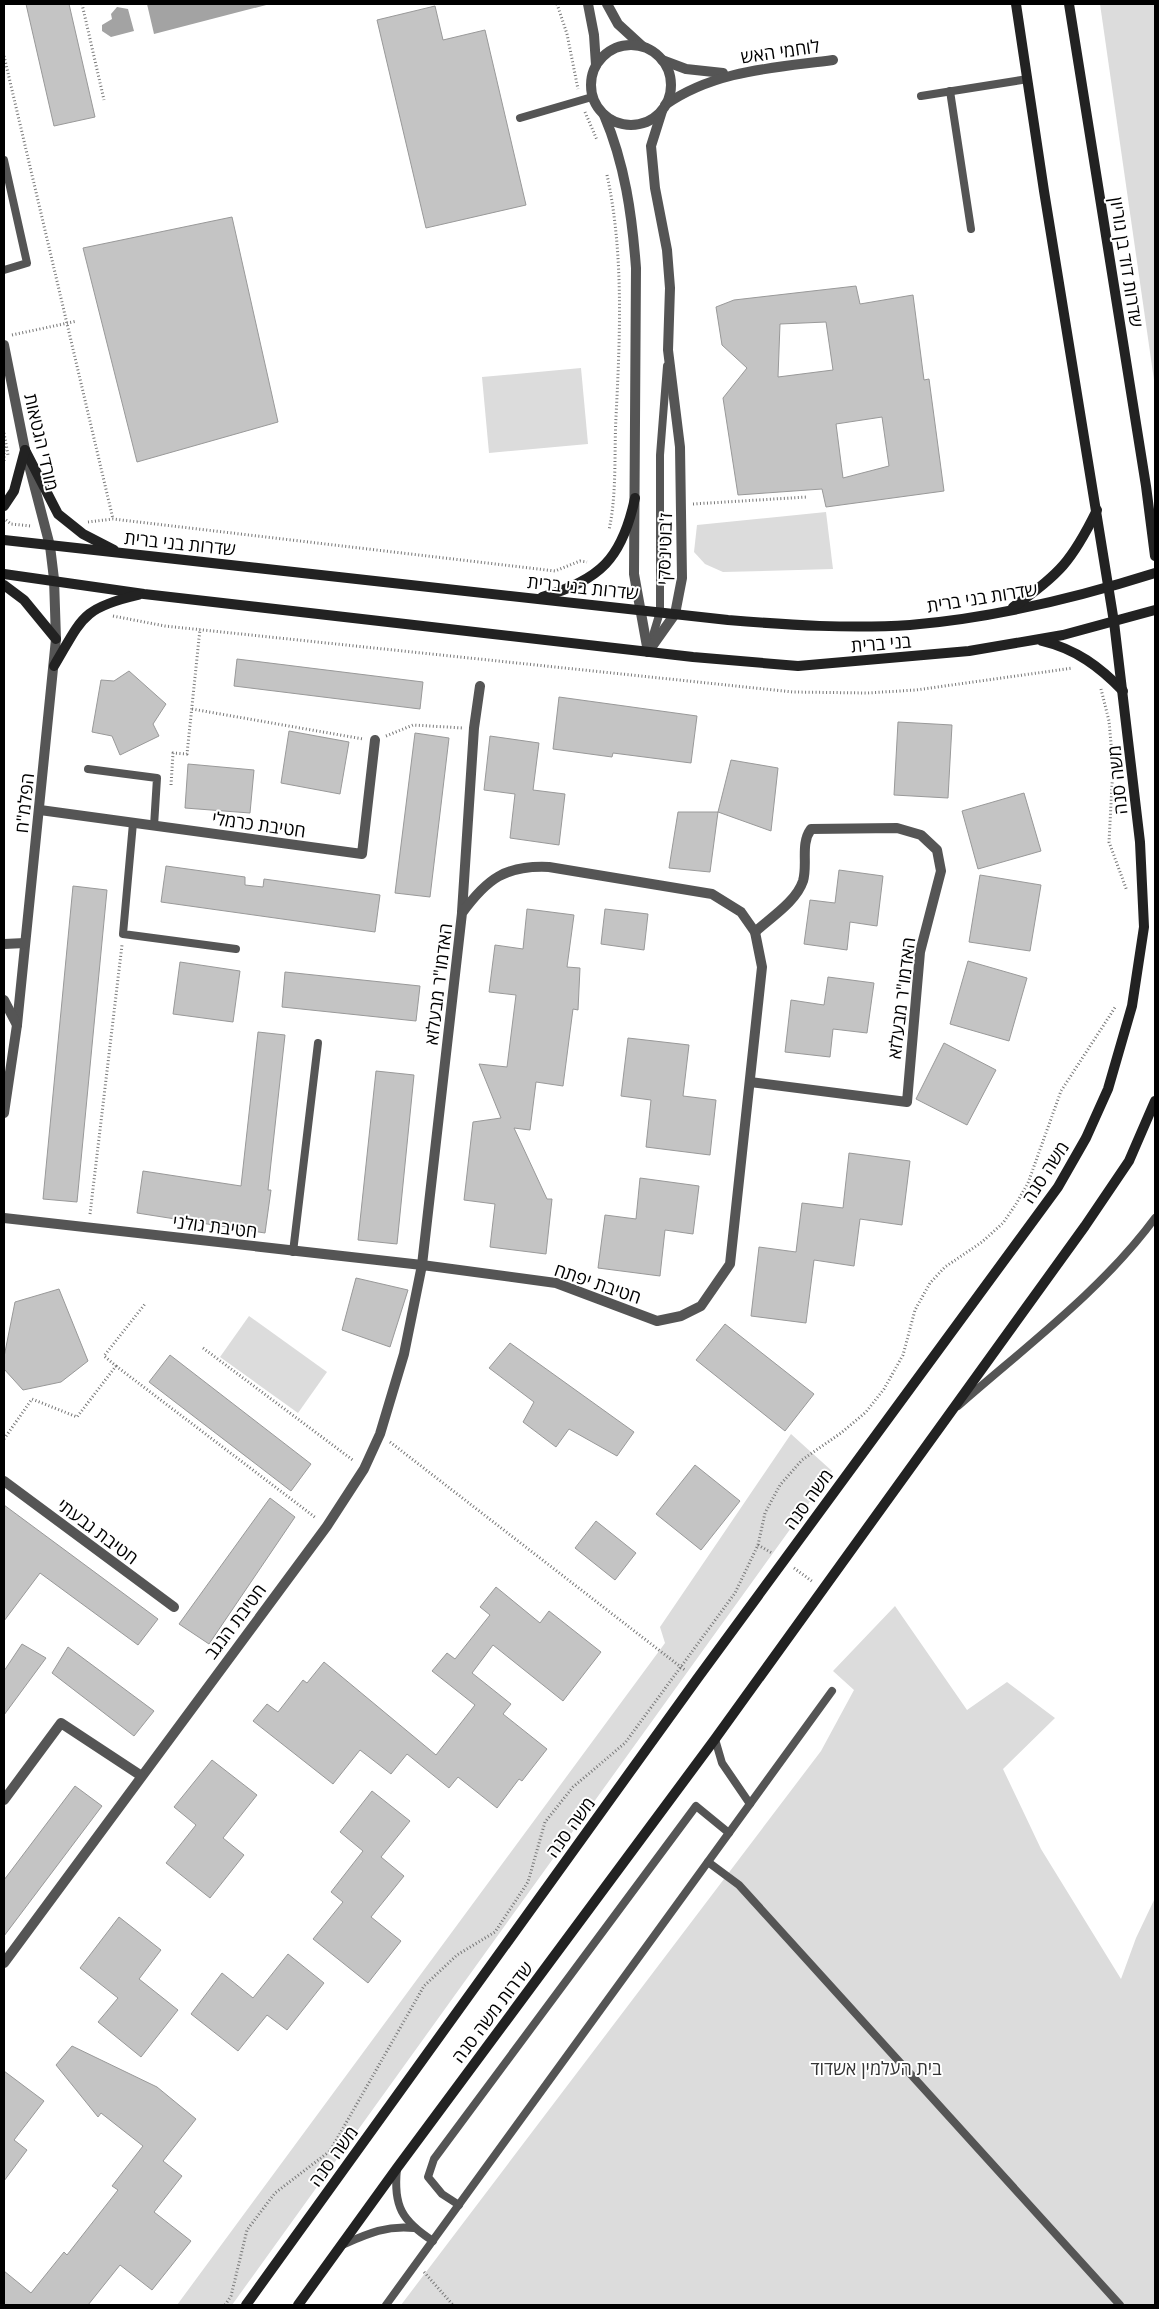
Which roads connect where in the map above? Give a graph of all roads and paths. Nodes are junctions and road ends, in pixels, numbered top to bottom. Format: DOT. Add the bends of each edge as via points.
graph roads {
  1 [pos="82,4"];
  2 [pos="557,4"];
  3 [pos="588,4"];
  4 [pos="607,4"];
  5 [pos="1016,4"];
  6 [pos="1069,4"];
  7 [pos="567,34"];
  8 [pos="642,46"];
  9 [pos="4,56"];
  10 [pos="662,60"];
  11 [pos="833,60"];
  12 [pos="596,65"];
  13 [pos="732,74"];
  14 [pos="1028,79"];
  15 [pos="950,91"];
  16 [pos="921,96"];
  17 [pos="592,97"];
  18 [pos="104,100"];
  19 [pos="664,108"];
  20 [pos="604,115"];
  21 [pos="520,118"];
  22 [pos="4,160"];
  23 [pos="606,169"];
  24 [pos="971,229"];
  25 [pos="4,270"];
  26 [pos="77,321"];
  27 [pos="67,323"];
  28 [pos="4,337"];
  29 [pos="4,345"];
  30 [pos="668,350"];
  31 [pos="4,446"];
  32 [pos="25,450"];
  33 [pos="4,463"];
  34 [pos="1146,486"];
  35 [pos="807,497"];
  36 [pos="1155,497"];
  37 [pos="635,498"];
  38 [pos="682,505"];
  39 [pos="4,506"];
  40 [pos="1097,510"];
  41 [pos="4,518"];
  42 [pos="112,519"];
  43 [pos="68,524"];
  44 [pos="46,528"];
  45 [pos="608,535"];
  46 [pos="4,540"];
  47 [pos="50,546"];
  48 [pos="120,553"];
  49 [pos="1155,556"];
  50 [pos="594,565"];
  51 [pos="1155,573"];
  52 [pos="4,574"];
  53 [pos="54,579"];
  54 [pos="4,585"];
  55 [pos="1109,587"];
  56 [pos="144,594"];
  57 [pos="536,598"];
  58 [pos="93,610"];
  59 [pos="641,610"];
  60 [pos="1008,610"];
  61 [pos="1155,610"];
  62 [pos="660,612"];
  63 [pos="674,614"];
  64 [pos="1114,622"];
  65 [pos="200,629"];
  66 [pos="56,639"];
  67 [pos="1039,640"];
  68 [pos="648,652"];
  69 [pos="54,666"];
  70 [pos="1078,668"];
  71 [pos="1099,684"];
  72 [pos="480,686"];
  73 [pos="1123,691"];
  74 [pos="192,709"];
  75 [pos="474,728"];
  76 [pos="375,740"];
  77 [pos="88,769"];
  78 [pos="171,790"];
  79 [pos="40,810"];
  80 [pos="133,823"];
  81 [pos="154,826"];
  82 [pos="1128,899"];
  83 [pos="462,913"];
  84 [pos="755,932"];
  85 [pos="123,934"];
  86 [pos="25,943"];
  87 [pos="4,944"];
  88 [pos="236,949"];
  89 [pos="4,1000"];
  90 [pos="1119,1000"];
  91 [pos="17,1025"];
  92 [pos="318,1043"];
  93 [pos="750,1082"];
  94 [pos="1155,1101"];
  95 [pos="4,1113"];
  96 [pos="4,1218"];
  97 [pos="1155,1218"];
  98 [pos="88,1228"];
  99 [pos="293,1252"];
  100 [pos="422,1265"];
  101 [pos="145,1304"];
  102 [pos="701,1306"];
  103 [pos="203,1348"];
  104 [pos="116,1366"];
  105 [pos="944,1419"];
  106 [pos="380,1434"];
  107 [pos="4,1439"];
  108 [pos="364,1469"];
  109 [pos="4,1481"];
  110 [pos="327,1526"];
  111 [pos="174,1608"];
  112 [pos="680,1666"];
  113 [pos="697,1679"];
  114 [pos="832,1691"];
  115 [pos="715,1739"];
  116 [pos="140,1775"];
  117 [pos="4,1800"];
  118 [pos="750,1804"];
  119 [pos="729,1833"];
  120 [pos="708,1862"];
  121 [pos="4,1963"];
  122 [pos="397,2168"];
  123 [pos="459,2206"];
  124 [pos="414,2228"];
  125 [pos="433,2240"];
  126 [pos="341,2245"];
  127 [pos="416,2264"];
  128 [pos="225,2305"];
  129 [pos="246,2305"];
  130 [pos="298,2305"];
  131 [pos="386,2305"];
  132 [pos="453,2305"];
  133 [pos="1120,2305"];
  1 -- 18 [label="path"];
  2 -- 7 [label="path"];
  3 -- 12 [label="street"];
  4 -- 8 [label="street" via="618,24"];
  5 -- 14 [label="main road"];
  6 -- 34 [label="main road, שדרות דוד בן גוריון"];
  8 -- 10 [label="street"];
  8 -- 12 [label="street" via="615,48 602,56"];
  9 -- 27 [label="path"];
  10 -- 13 [label="street, לוחמי האש" via="705,73"];
  10 -- 19 [label="street" via="671,82"];
  11 -- 13 [label="street, לוחמי האש"];
  12 -- 17 [label="street" via="591,81"];
  13 -- 19 [label="street, לוחמי האש" via="691,89"];
  14 -- 15 [label="lane"];
  14 -- 40 [label="main road"];
  15 -- 16 [label="lane"];
  15 -- 24 [label="lane"];
  17 -- 20 [label="street"];
  17 -- 21 [label="lane"];
  19 -- 20 [label="street" via="653,119 636,125 618,123"];
  19 -- 30 [label="street, ז'בוטינסקי" via="651,146 667,250 670,288"];
  20 -- 37 [label="street, ז'בוטינסקי" via="624,174 636,268"];
  22 -- 25 [label="lane" via="27,263"];
  23 -- 45 [label="path" via="618,283 618,392 614,492"];
  26 -- 27 [label="path"];
  27 -- 28 [label="path"];
  27 -- 42 [label="path"];
  29 -- 32 [label="street, מורדי הגטאות"];
  30 -- 38 [label="street, ז'בוטינסקי" via="680,447"];
  30 -- 62 [label="lane" via="660,455"];
  31 -- 33 [label="path"];
  32 -- 39 [label="main road" via="14,491"];
  32 -- 43 [label="main road" via="50,500"];
  32 -- 44 [label="street, מורדי הגטאות"];
  34 -- 36 [label="main road"];
  34 -- 49 [label="main road, שדרות דוד בן גוריון"];
  35 -- 38 [label="path"];
  37 -- 57 [label="main road" via="629,527 619,547 599,570 571,588"];
  37 -- 59 [label="street, ז'בוטינסקי" via="634,574"];
  38 -- 63 [label="street, ז'בוטינסקי" via="682,578"];
  40 -- 55 [label="main road"];
  40 -- 60 [label="main road" via="1062,569 1048,583"];
  41 -- 44 [label="path" via="11,524"];
  42 -- 43 [label="path"];
  42 -- 50 [label="path" via="546,571 561,571 580,561"];
  43 -- 48 [label="main road"];
  44 -- 47 [label="street, מורדי הגטאות"];
  46 -- 47 [label="main road, שדרות בני ברית"];
  47 -- 48 [label="main road, שדרות בני ברית"];
  47 -- 53 [label="street, מורדי הגטאות"];
  48 -- 57 [label="main road, שדרות בני ברית"];
  51 -- 55 [label="main road, שדרות בני ברית"];
  52 -- 53 [label="main road"];
  53 -- 56 [label="main road"];
  53 -- 66 [label="street, הפלמ\"ח"];
  54 -- 66 [label="main road" via="24,600"];
  55 -- 60 [label="main road, שדרות בני ברית"];
  55 -- 64 [label="main road"];
  56 -- 58 [label="main road" via="108,602"];
  56 -- 68 [label="main road"];
  57 -- 59 [label="main road, שדרות בני ברית"];
  58 -- 65 [label="path" via="120,619"];
  58 -- 69 [label="main road" via="83,619"];
  59 -- 62 [label="main road, שדרות בני ברית"];
  59 -- 68 [label="street, ז'בוטינסקי"];
  60 -- 63 [label="main road, שדרות בני ברית" via="911,625 864,627 746,622"];
  61 -- 64 [label="main road"];
  62 -- 63 [label="main road, שדרות בני ברית"];
  62 -- 68 [label="lane"];
  63 -- 68 [label="street, ז'בוטינסקי"];
  64 -- 67 [label="main road, בני ברית"];
  64 -- 73 [label="main road, משה סנה"];
  65 -- 70 [label="path" via="793,692 916,690"];
  65 -- 74 [label="path"];
  66 -- 69 [label="street, הפלמ\"ח"];
  67 -- 68 [label="main road, בני ברית" via="926,656 798,666"];
  67 -- 73 [label="main road" via="1059,645 1089,660"];
  69 -- 79 [label="street, הפלמ\"ח"];
  71 -- 82 [label="path" via="1109,721 1113,766 1109,842"];
  72 -- 75 [label="street"];
  73 -- 113 [label="main road, משה סנה" via="1140,842 1144,927 1132,1006 1108,1089 1086,1138 1058,1187"];
  74 -- 76 [label="path"];
  74 -- 78 [label="path" via="187,754 174,753"];
  75 -- 76 [label="path" via="412,725"];
  75 -- 83 [label="street"];
  76 -- 81 [label="street, חטיבת כרמלי" via="362,854"];
  77 -- 81 [label="lane" via="157,778"];
  79 -- 80 [label="street, חטיבת כרמלי"];
  79 -- 86 [label="street, הפלמ\"ח"];
  80 -- 81 [label="street, חטיבת כרמלי"];
  80 -- 85 [label="lane"];
  83 -- 84 [label="street, האדמו\"ר מבעלזא" via="480,889 494,878 516,869 549,867 712,894 741,912"];
  83 -- 100 [label="street, האדמו\"ר מבעלזא"];
  84 -- 93 [label="street, האדמו\"ר מבעלזא" via="762,967"];
  84 -- 93 [label="street, האדמו\"ר מבעלזא" via="791,899 802,882 806,837 811,829 897,828 921,835 937,850 941,871 920,952 907,1102"];
  85 -- 88 [label="lane"];
  85 -- 98 [label="path"];
  86 -- 87 [label="street"];
  86 -- 91 [label="street, הפלמ\"ח"];
  89 -- 91 [label="street"];
  90 -- 112 [label="path" via="1061,1091 1028,1183 1016,1204 1003,1223 945,1267 930,1283 915,1310 903,1355 884,1389 866,1412 802,1460 780,1485 765,1513 758,1545 735,1593"];
  91 -- 95 [label="street, הפלמ\"ח"];
  92 -- 99 [label="lane"];
  93 -- 102 [label="street, האדמו\"ר מבעלזא" via="730,1264"];
  94 -- 105 [label="main road" via="1129,1161"];
  96 -- 98 [label="street, חטיבת גולני"];
  97 -- 105 [label="lane" via="1110,1272"];
  98 -- 99 [label="street, חטיבת גולני"];
  99 -- 100 [label="street, חטיבת גולני"];
  100 -- 102 [label="street, חטיבת יפתח" via="556,1283 657,1321 682,1316"];
  100 -- 106 [label="street, חטיבת הנגב" via="404,1354"];
  101 -- 104 [label="path" via="104,1356"];
  103 -- 108 [label="path"];
  104 -- 107 [label="path" via="77,1417 32,1399"];
  104 -- 110 [label="path"];
  105 -- 115 [label="main road"];
  106 -- 108 [label="street, חטיבת הנגב"];
  106 -- 112 [label="path"];
  108 -- 110 [label="street, חטיבת הנגב"];
  109 -- 111 [label="street, חטיבת גבעתי"];
  110 -- 116 [label="street, חטיבת הנגב"];
  112 -- 113 [label="path"];
  112 -- 128 [label="path" via="624,1743 573,1787 545,1822 528,1882 495,1932 457,1956 424,1986 330,2151 275,2193 247,2230 231,2296"];
  113 -- 129 [label="main road, משה סנה"];
  114 -- 118 [label="lane"];
  115 -- 118 [label="lane" via="722,1763"];
  115 -- 122 [label="main road, שדרות משה סנה"];
  116 -- 117 [label="street" via="61,1723"];
  116 -- 121 [label="street, חטיבת הנגב"];
  118 -- 119 [label="lane"];
  119 -- 120 [label="lane"];
  119 -- 123 [label="lane" via="696,1806 434,2159 428,2178"];
  120 -- 123 [label="lane"];
  120 -- 133 [label="lane" via="738,1885"];
  122 -- 124 [label="lane" via="394,2190 402,2212"];
  122 -- 126 [label="main road, שדרות משה סנה"];
  123 -- 125 [label="lane"];
  124 -- 125 [label="lane"];
  124 -- 126 [label="lane" via="384,2228"];
  125 -- 127 [label="lane"];
  126 -- 130 [label="main road, שדרות משה סנה"];
  127 -- 131 [label="lane"];
  127 -- 132 [label="path"];
}
